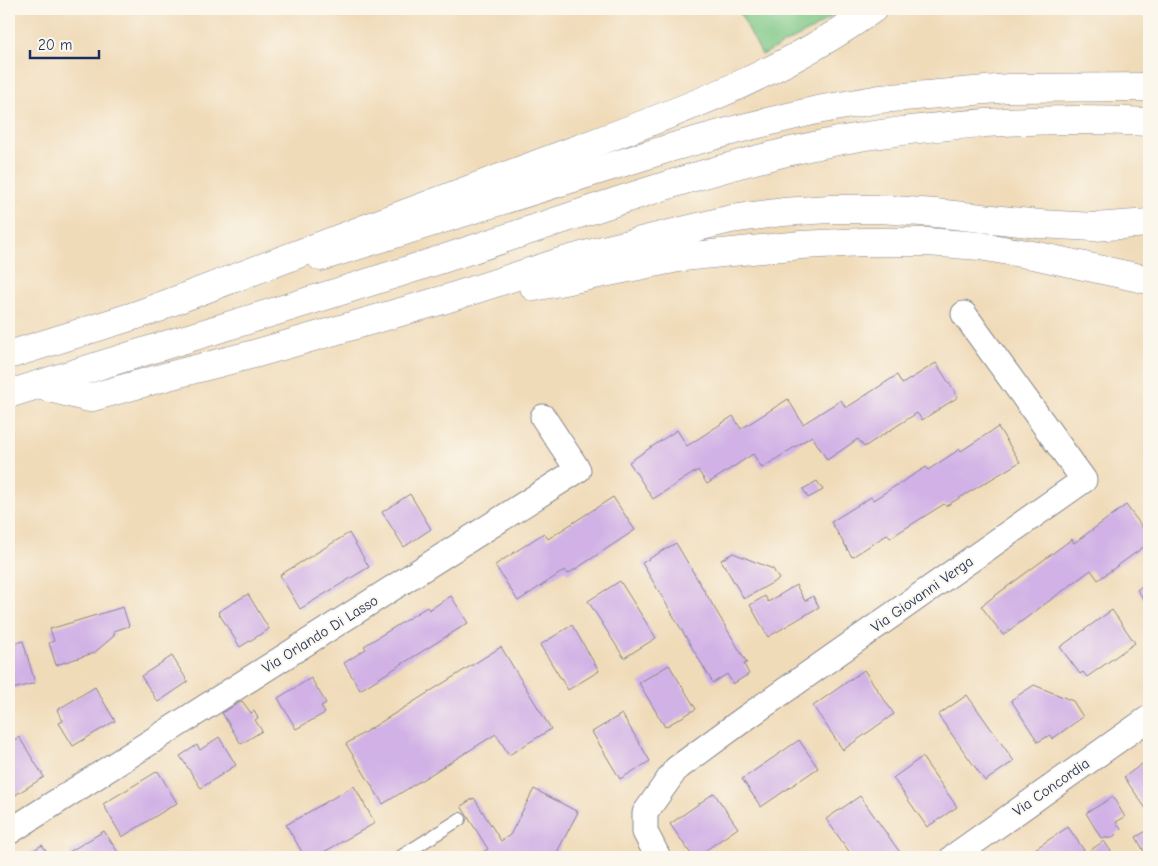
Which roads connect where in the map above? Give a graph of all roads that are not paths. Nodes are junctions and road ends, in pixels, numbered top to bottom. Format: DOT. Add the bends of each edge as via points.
graph roads {
  1 [pos="873,9"];
  2 [pos="1149,87"];
  3 [pos="1149,122"];
  4 [pos="1149,223"];
  5 [pos="1149,280"];
  6 [pos="446,299"];
  7 [pos="964,314"];
  8 [pos="138,315"];
  9 [pos="9,355"];
  10 [pos="37,385"];
  11 [pos="9,394"];
  12 [pos="543,417"];
  13 [pos="1149,718"];
  14 [pos="460,819"];
  15 [pos="9,832"];
  16 [pos="400,857"];
  17 [pos="658,857"];
  18 [pos="954,857"];
  1 -- 8 [label="highway" via="807,52 701,103"];
  2 -- 8 [label="highway" via="1009,88 880,99 817,110 673,147"];
  3 -- 10 [label="highway" via="998,122 864,137 795,151 723,169 559,219 468,251"];
  4 -- 6 [label="highway" via="1094,227 880,209 783,212 731,219 607,249"];
  5 -- 6 [label="highway" via="980,246 863,242 683,257 514,291"];
  6 -- 10 [label="highway" via="89,398"];
  7 -- 17 [label="street, Via Giovanni Verga" via="1084,480 676,769 644,814 645,832"];
  8 -- 9 [label="highway"];
  10 -- 11 [label="highway"];
  12 -- 15 [label="street, Via Orlando Di Lasso" via="578,470"];
  13 -- 18 [label="street, Via Concordia"];
  14 -- 16 [label="lane"];
}
